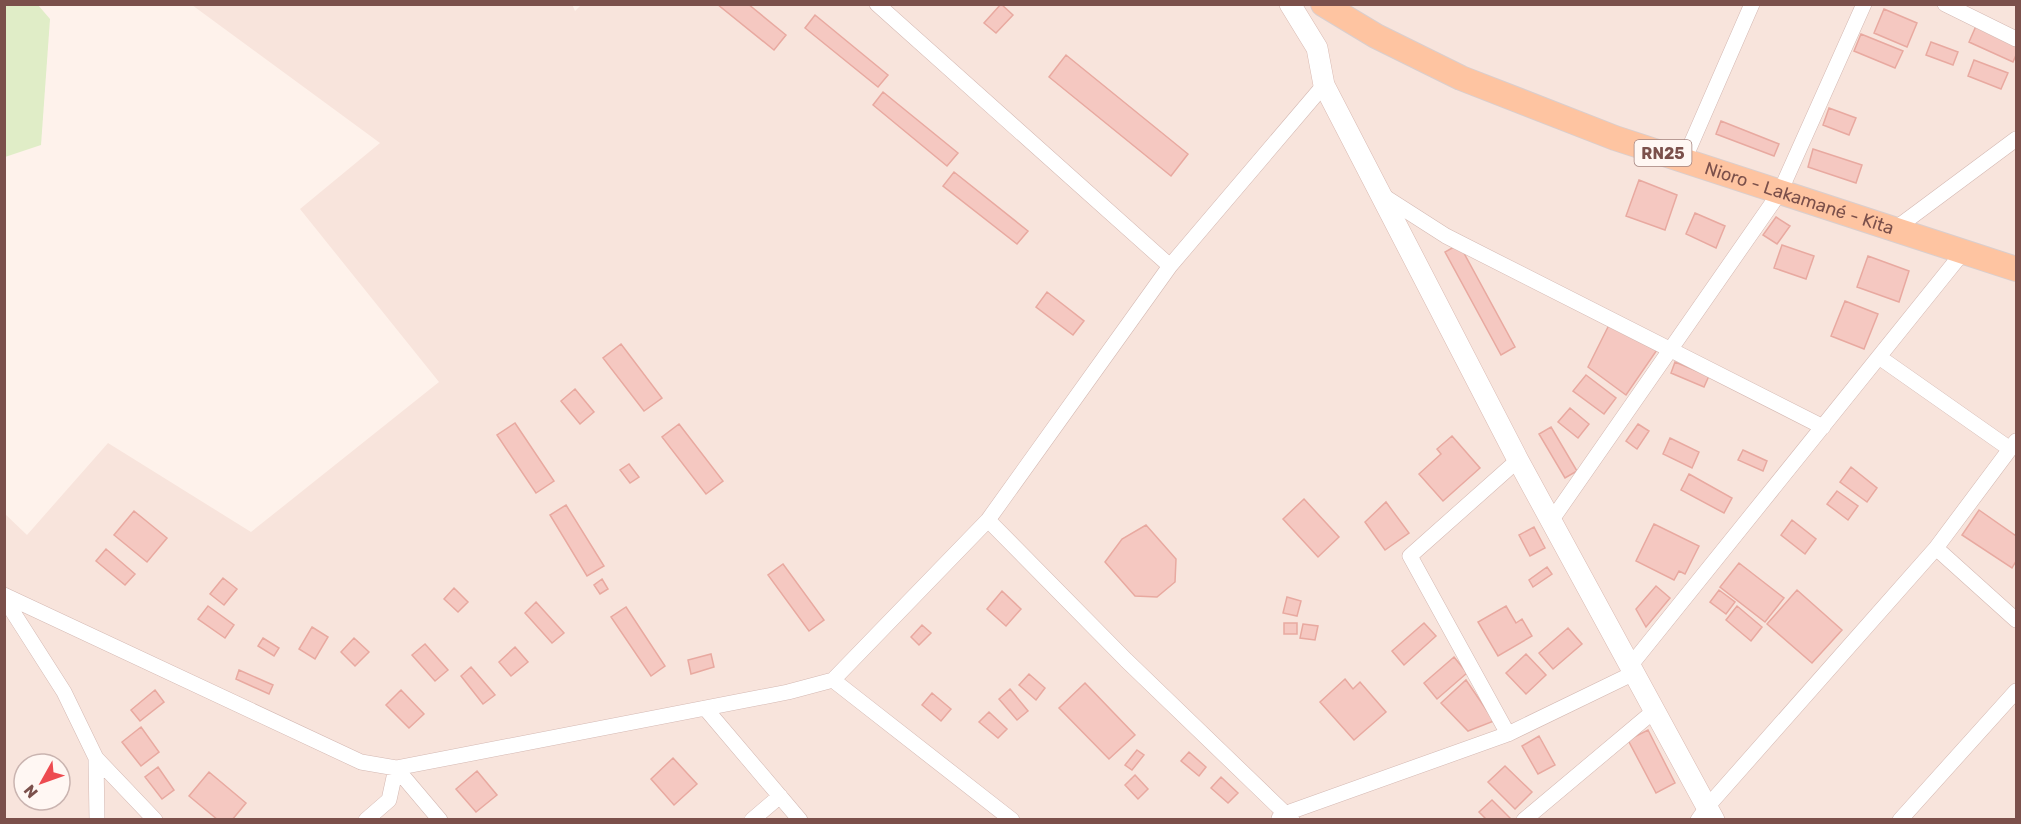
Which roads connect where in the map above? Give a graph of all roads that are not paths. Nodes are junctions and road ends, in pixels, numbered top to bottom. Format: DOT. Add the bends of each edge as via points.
graph roads {
  1 [pos="877,4"];
  2 [pos="1290,4"];
  3 [pos="1323,4"];
  4 [pos="1752,4"];
  5 [pos="1864,4"];
  6 [pos="1951,6"];
  7 [pos="2016,39"];
  8 [pos="1324,85"];
  9 [pos="2016,138"];
  10 [pos="1683,160"];
  11 [pos="1780,192"];
  12 [pos="1382,195"];
  13 [pos="1895,229"];
  14 [pos="1964,251"];
  15 [pos="1170,266"];
  16 [pos="2016,268"];
  17 [pos="1671,350"];
  18 [pos="1879,357"];
  19 [pos="1823,427"];
  20 [pos="2013,445"];
  21 [pos="1518,460"];
  22 [pos="988,519"];
  23 [pos="1551,521"];
  24 [pos="1936,548"];
  25 [pos="4,597"];
  26 [pos="2016,620"];
  27 [pos="1632,670"];
  28 [pos="834,680"];
  29 [pos="2016,691"];
  30 [pos="705,708"];
  31 [pos="1654,711"];
  32 [pos="1508,734"];
  33 [pos="96,758"];
  34 [pos="396,768"];
  35 [pos="780,796"];
  36 [pos="1706,815"];
  37 [pos="1285,818"];
  38 [pos="97,819"];
  39 [pos="155,819"];
  40 [pos="366,819"];
  41 [pos="440,819"];
  42 [pos="752,819"];
  43 [pos="800,819"];
  44 [pos="1012,819"];
  45 [pos="1524,819"];
  46 [pos="1900,819"];
  1 -- 15 [label="street"];
  2 -- 8 [label="main road" via="1317,48"];
  3 -- 10 [label="main road, Nioro - Lakamané - Kita / RN25" via="1376,36 1461,78"];
  4 -- 10 [label="street"];
  5 -- 11 [label="street"];
  6 -- 7 [label="street"];
  8 -- 12 [label="main road"];
  8 -- 15 [label="street"];
  9 -- 13 [label="street"];
  10 -- 11 [label="main road, Nioro - Lakamané - Kita / RN25"];
  11 -- 13 [label="main road, Nioro - Lakamané - Kita / RN25"];
  11 -- 17 [label="street"];
  12 -- 17 [label="street" via="1446,236"];
  12 -- 21 [label="main road"];
  13 -- 14 [label="main road, Nioro - Lakamané - Kita / RN25"];
  14 -- 16 [label="main road, Nioro - Lakamané - Kita / RN25"];
  14 -- 18 [label="street"];
  15 -- 22 [label="street"];
  17 -- 19 [label="street"];
  17 -- 23 [label="street"];
  18 -- 19 [label="street"];
  18 -- 20 [label="street"];
  19 -- 27 [label="street"];
  20 -- 24 [label="street"];
  21 -- 23 [label="main road"];
  21 -- 32 [label="street" via="1410,556"];
  22 -- 28 [label="street"];
  22 -- 37 [label="street"];
  23 -- 27 [label="main road"];
  24 -- 26 [label="street"];
  24 -- 36 [label="street"];
  25 -- 33 [label="street" via="64,692"];
  25 -- 34 [label="street" via="361,762"];
  27 -- 31 [label="main road"];
  27 -- 32 [label="street"];
  28 -- 30 [label="street"];
  28 -- 44 [label="street"];
  29 -- 46 [label="street"];
  30 -- 34 [label="street"];
  30 -- 35 [label="street"];
  31 -- 36 [label="main road"];
  31 -- 45 [label="street"];
  32 -- 37 [label="street"];
  33 -- 38 [label="street"];
  33 -- 39 [label="street"];
  34 -- 40 [label="street" via="390,800"];
  34 -- 41 [label="street"];
  35 -- 42 [label="street"];
  35 -- 43 [label="street"];
}
